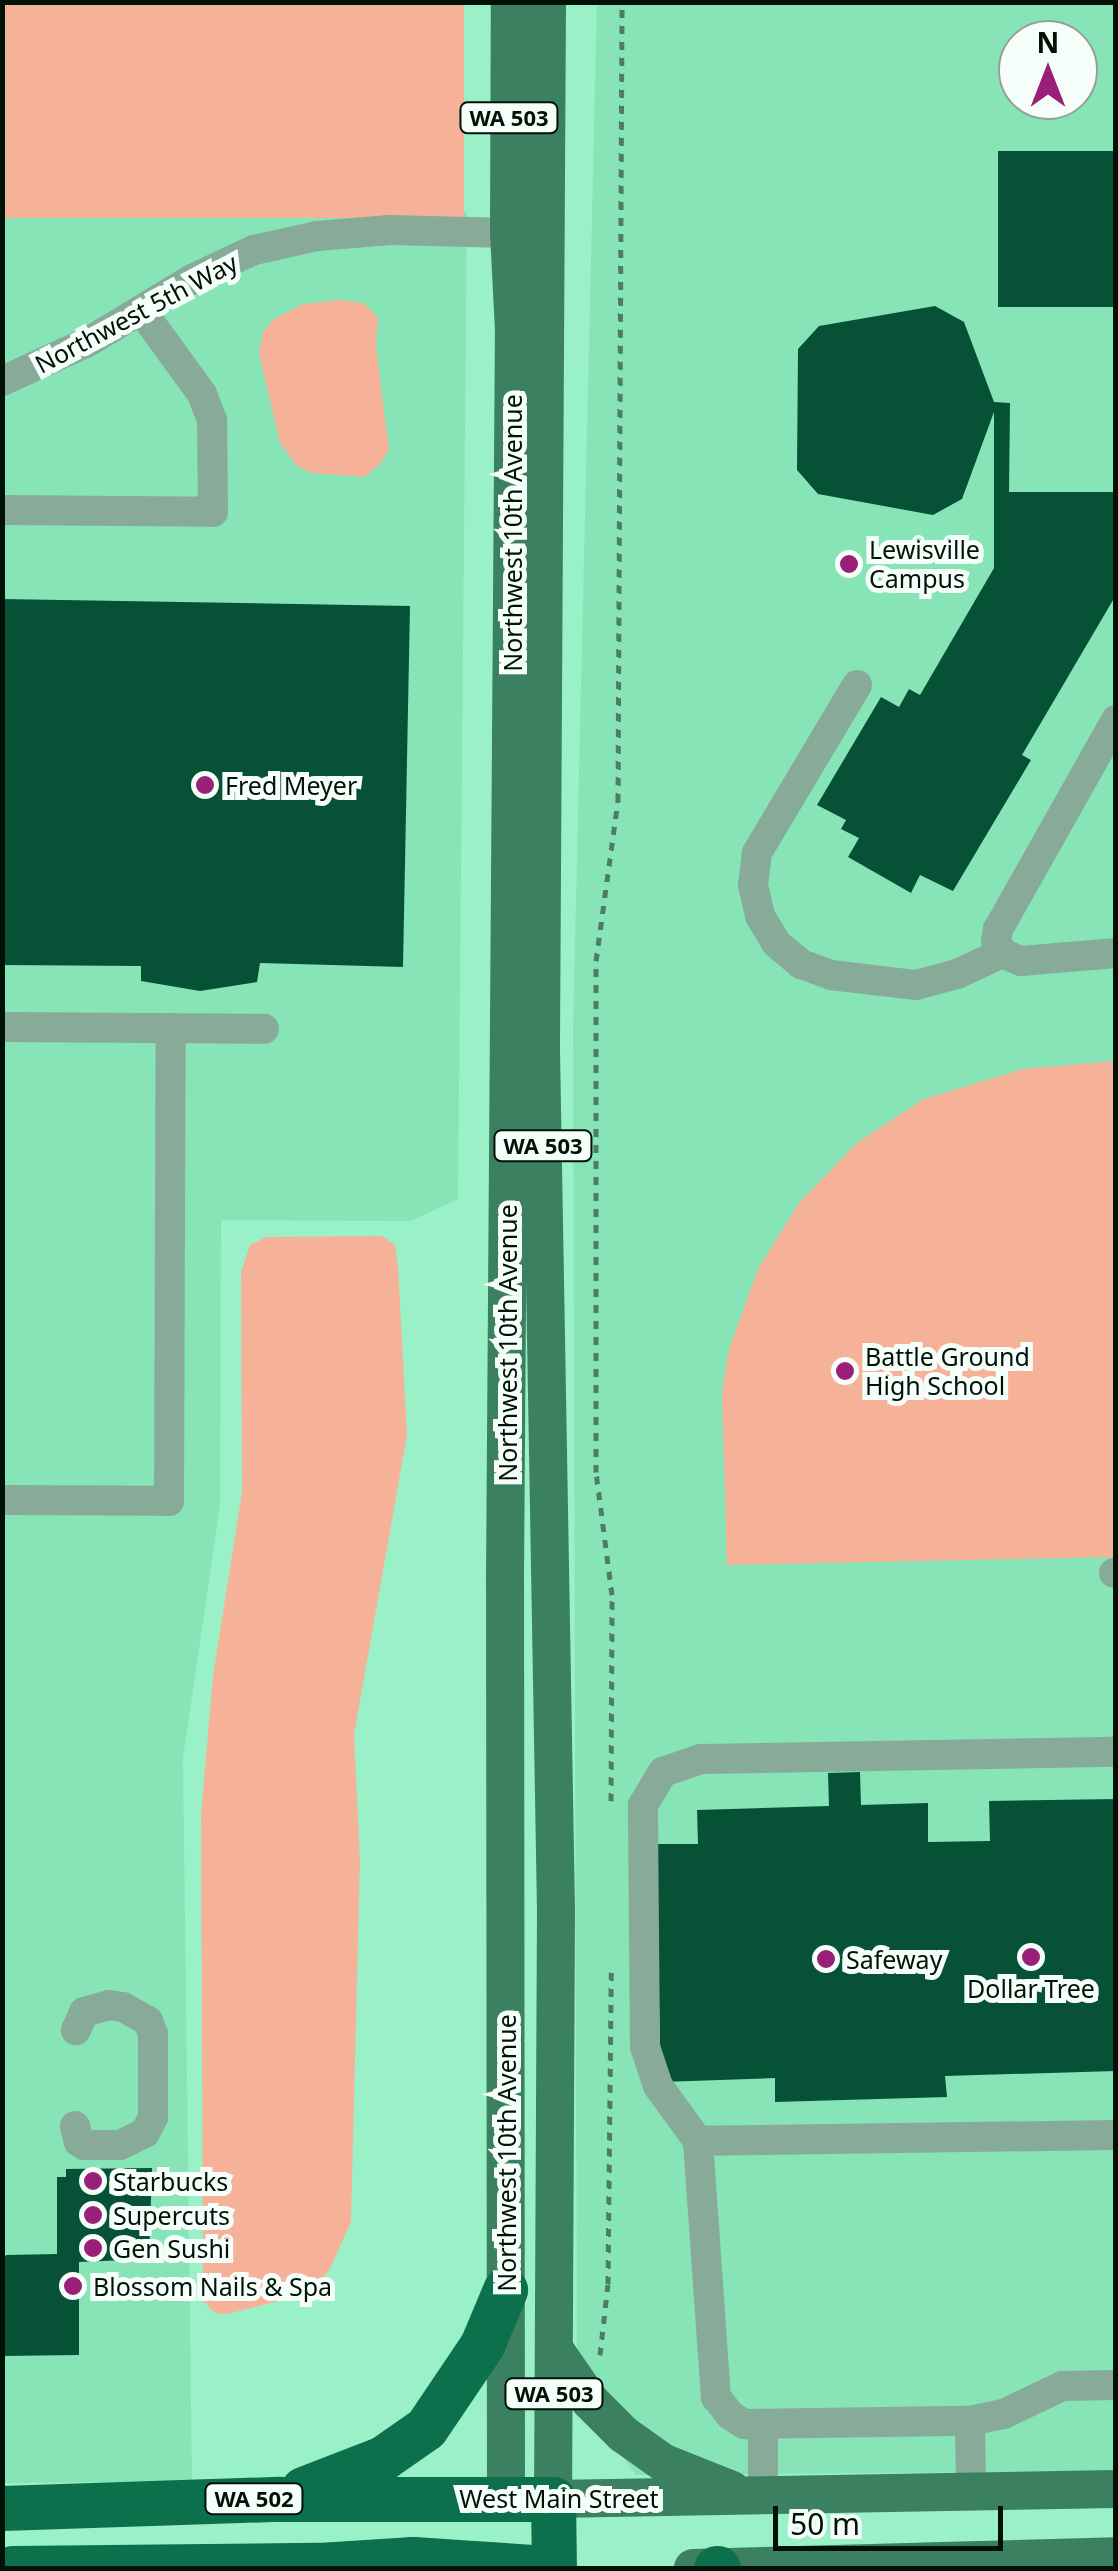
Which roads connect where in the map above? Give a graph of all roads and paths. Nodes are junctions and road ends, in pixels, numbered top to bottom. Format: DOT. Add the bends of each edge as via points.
graph roads {
  1 [pos="510,2"];
  2 [pos="547,2"];
  3 [pos="622,2"];
  4 [pos="509,233"];
  5 [pos="142,310"];
  6 [pos="2,381"];
  7 [pos="2,510"];
  8 [pos="857,685"];
  9 [pos="1116,720"];
  10 [pos="1002,953"];
  11 [pos="1116,954"];
  12 [pos="2,1027"];
  13 [pos="171,1028"];
  14 [pos="264,1029"];
  15 [pos="2,1500"];
  16 [pos="1116,1752"];
  17 [pos="611,1814"];
  18 [pos="611,1966"];
  19 [pos="76,2030"];
  20 [pos="75,2126"];
  21 [pos="1116,2135"];
  22 [pos="698,2141"];
  23 [pos="505,2290"];
  24 [pos="555,2350"];
  25 [pos="598,2369"];
  26 [pos="1116,2385"];
  27 [pos="970,2421"];
  28 [pos="763,2424"];
  29 [pos="1116,2488"];
  30 [pos="971,2492"];
  31 [pos="756,2496"];
  32 [pos="279,2498"];
  33 [pos="553,2499"];
  34 [pos="506,2500"];
  35 [pos="2,2508"];
  36 [pos="1116,2556"];
  37 [pos="1003,2565"];
  38 [pos="500,2566"];
  39 [pos="323,2567"];
  40 [pos="803,2567"];
  41 [pos="12,2568"];
  42 [pos="552,2568"];
  43 [pos="692,2568"];
  44 [pos="717,2568"];
  1 -- 4 [label="main road, Northwest 10th Avenue / WA 503"];
  2 -- 24 [label="main road, Northwest 10th Avenue / WA 503" via="541,1051 556,1912"];
  3 -- 17 [label="path" via="618,801 596,961 596,1472 612,1595"];
  4 -- 5 [label="street, Northwest 5th Way" via="318,236 254,250"];
  4 -- 23 [label="main road, Northwest 10th Avenue / WA 503" via="514,350"];
  5 -- 6 [label="street, Northwest 5th Way"];
  5 -- 7 [label="street" via="202,394 212,420 213,512"];
  8 -- 10 [label="street" via="757,853 753,885 760,916 788,954 831,975 916,985"];
  9 -- 10 [label="street" via="998,929"];
  10 -- 11 [label="street" via="1021,961"];
  12 -- 13 [label="street"];
  13 -- 14 [label="street"];
  13 -- 15 [label="street" via="169,1500"];
  16 -- 22 [label="street" via="700,1759 663,1772 642,1805 645,2047 658,2086"];
  18 -- 25 [label="path" via="608,2284"];
  19 -- 20 [label="street" via="84,2012 109,2005 148,2021 153,2100 150,2125 129,2143 84,2145"];
  21 -- 22 [label="street"];
  22 -- 28 [label="street" via="716,2397 730,2416"];
  23 -- 32 [label="highway" via="482,2344 426,2428 383,2458"];
  23 -- 34 [label="main road, Northwest 10th Avenue / WA 503"];
  24 -- 31 [label="main road" via="623,2434 664,2463"];
  24 -- 33 [label="main road, Northwest 10th Avenue / WA 503"];
  26 -- 27 [label="street" via="1062,2386 1004,2414"];
  27 -- 28 [label="street"];
  27 -- 30 [label="street"];
  28 -- 31 [label="street"];
  29 -- 30 [label="main road, West Main Street"];
  30 -- 31 [label="main road, West Main Street"];
  31 -- 33 [label="main road, West Main Street"];
  32 -- 34 [label="highway, West Main Street / WA 502"];
  32 -- 35 [label="highway, West Main Street / WA 502"];
  33 -- 34 [label="highway, West Main Street / WA 502"];
  33 -- 42 [label="highway, WA 503"];
  34 -- 38 [label="highway, Northwest 10th Avenue / WA 503"];
  36 -- 37 [label="main road"];
  37 -- 40 [label="main road"];
  38 -- 39 [label="highway" via="413,2559"];
  38 -- 42 [label="highway"];
  39 -- 41 [label="highway"];
  40 -- 44 [label="main road"];
  43 -- 44 [label="main road"];
}
